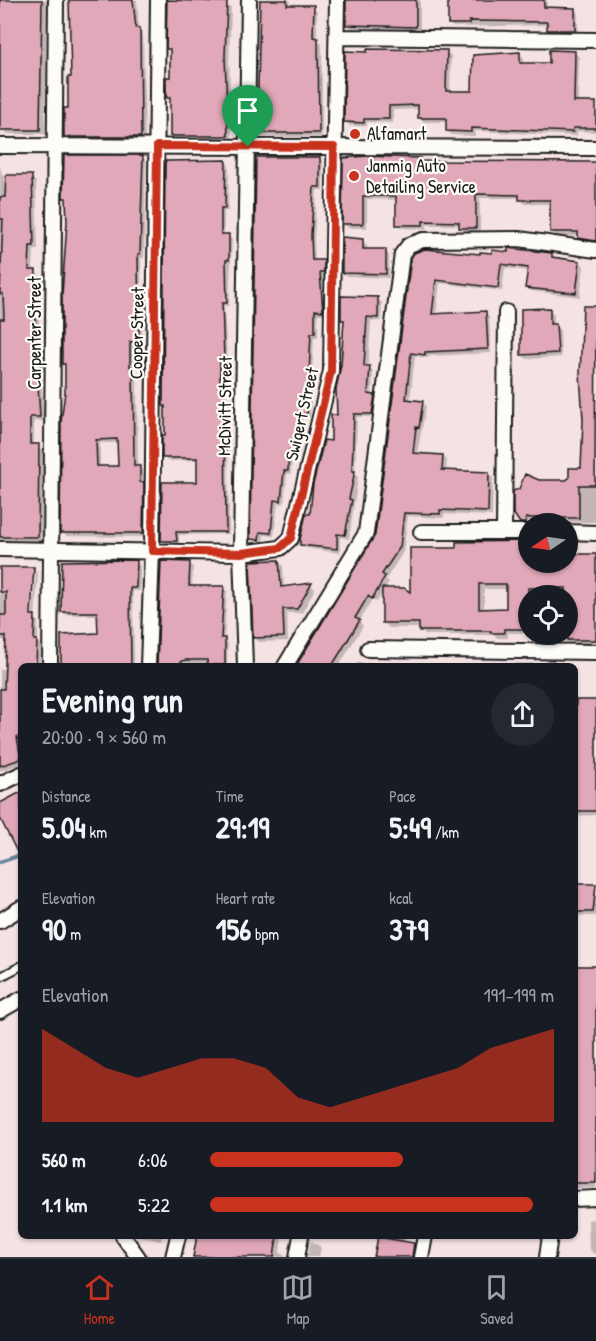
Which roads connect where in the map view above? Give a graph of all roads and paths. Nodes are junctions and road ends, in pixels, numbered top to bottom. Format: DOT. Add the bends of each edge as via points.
graph roads {
  1 [pos="56,0"];
  2 [pos="158,0"];
  3 [pos="249,0"];
  4 [pos="337,0"];
  5 [pos="337,37"];
  6 [pos="596,40"];
  7 [pos="0,146"];
  8 [pos="157,146"];
  9 [pos="55,147"];
  10 [pos="248,147"];
  11 [pos="334,147"];
  12 [pos="596,148"];
  13 [pos="596,250"];
  14 [pos="506,312"];
  15 [pos="421,532"];
  16 [pos="504,532"];
  17 [pos="518,532"];
  18 [pos="578,532"];
  19 [pos="596,532"];
  20 [pos="0,549"];
  21 [pos="51,550"];
  22 [pos="152,551"];
  23 [pos="241,553"];
  24 [pos="368,649"];
  25 [pos="596,652"];
  26 [pos="566,659"];
  27 [pos="50,663"];
  28 [pos="148,663"];
  29 [pos="245,663"];
  30 [pos="287,663"];
  31 [pos="18,775"];
  32 [pos="0,784"];
  33 [pos="18,910"];
  34 [pos="0,921"];
  35 [pos="18,968"];
  36 [pos="0,977"];
  37 [pos="18,1001"];
  38 [pos="0,1011"];
  39 [pos="596,1198"];
  40 [pos="578,1199"];
  41 [pos="125,1239"];
  42 [pos="177,1239"];
  43 [pos="300,1239"];
  44 [pos="424,1239"];
  45 [pos="550,1239"];
  46 [pos="138,1257"];
  47 [pos="173,1257"];
  48 [pos="297,1257"];
  49 [pos="421,1257"];
  50 [pos="547,1257"];
  1 -- 9 [label="street, Carpenter Street"];
  2 -- 8 [label="street, Cooper Street"];
  3 -- 10 [label="street, McDivitt Street"];
  4 -- 5 [label="street, Swigert Street"];
  5 -- 6 [label="street"];
  5 -- 11 [label="street, Swigert Street"];
  7 -- 9 [label="street"];
  8 -- 9 [label="street"];
  8 -- 10 [label="street"];
  8 -- 22 [label="street, Cooper Street"];
  9 -- 21 [label="street, Carpenter Street"];
  10 -- 11 [label="street"];
  10 -- 23 [label="street, McDivitt Street"];
  11 -- 12 [label="street"];
  11 -- 23 [label="street, Swigert Street" via="329,386 291,538 280,548"];
  13 -- 30 [label="street" via="519,239 423,240 410,245 402,254 366,533"];
  14 -- 16 [label="street"];
  15 -- 16 [label="street"];
  16 -- 17 [label="street"];
  18 -- 19 [label="street"];
  20 -- 21 [label="street, Swigert Street"];
  21 -- 22 [label="street, Swigert Street"];
  21 -- 27 [label="street, Carpenter Street"];
  22 -- 23 [label="street, Swigert Street"];
  22 -- 28 [label="street, Cooper Street"];
  23 -- 29 [label="street, McDivitt Street"];
  24 -- 26 [label="street"];
  25 -- 26 [label="street"];
  31 -- 32 [label="street"];
  33 -- 34 [label="street"];
  35 -- 36 [label="lane"];
  37 -- 38 [label="street"];
  39 -- 40 [label="street"];
  41 -- 46 [label="street"];
  42 -- 47 [label="street"];
  43 -- 48 [label="street"];
  44 -- 49 [label="street"];
  45 -- 50 [label="street"];
}
